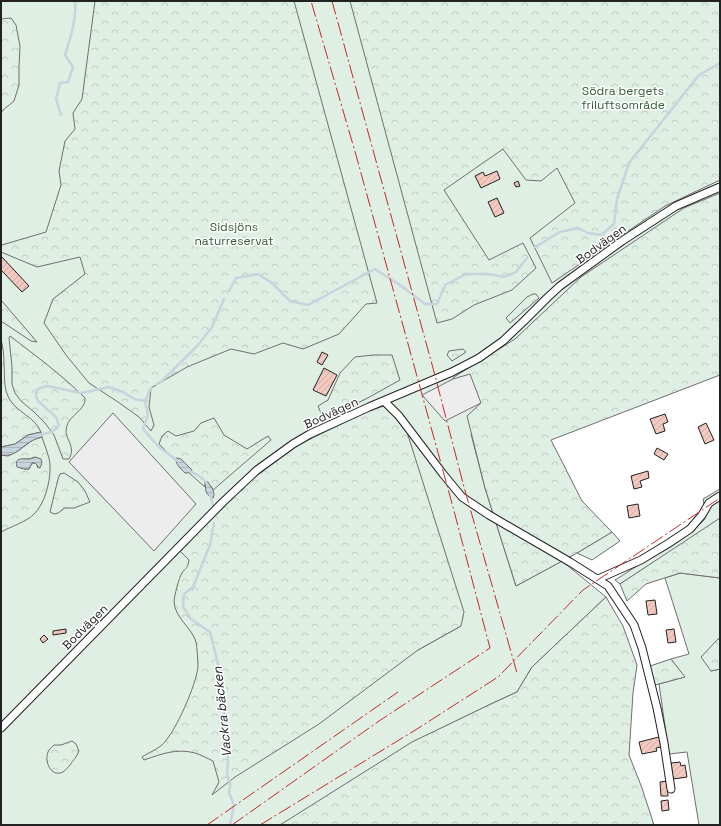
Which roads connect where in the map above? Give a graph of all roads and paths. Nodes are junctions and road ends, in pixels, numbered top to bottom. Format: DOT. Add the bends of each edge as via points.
graph roads {
  1 [pos="720,187"];
  2 [pos="384,401"];
  3 [pos="720,496"];
  4 [pos="598,579"];
  5 [pos="1,728"];
  6 [pos="671,789"];
  1 -- 2 [label="street, Bodvägen" via="676,206 622,241 560,286 503,341 479,358"];
  2 -- 4 [label="street" via="399,416 462,497"];
  2 -- 5 [label="street, Bodvägen" via="310,434 257,470"];
  3 -- 4 [label="street" via="710,503 690,529 669,544"];
  4 -- 6 [label="street" via="608,586 634,625 642,648 657,708"];
}
